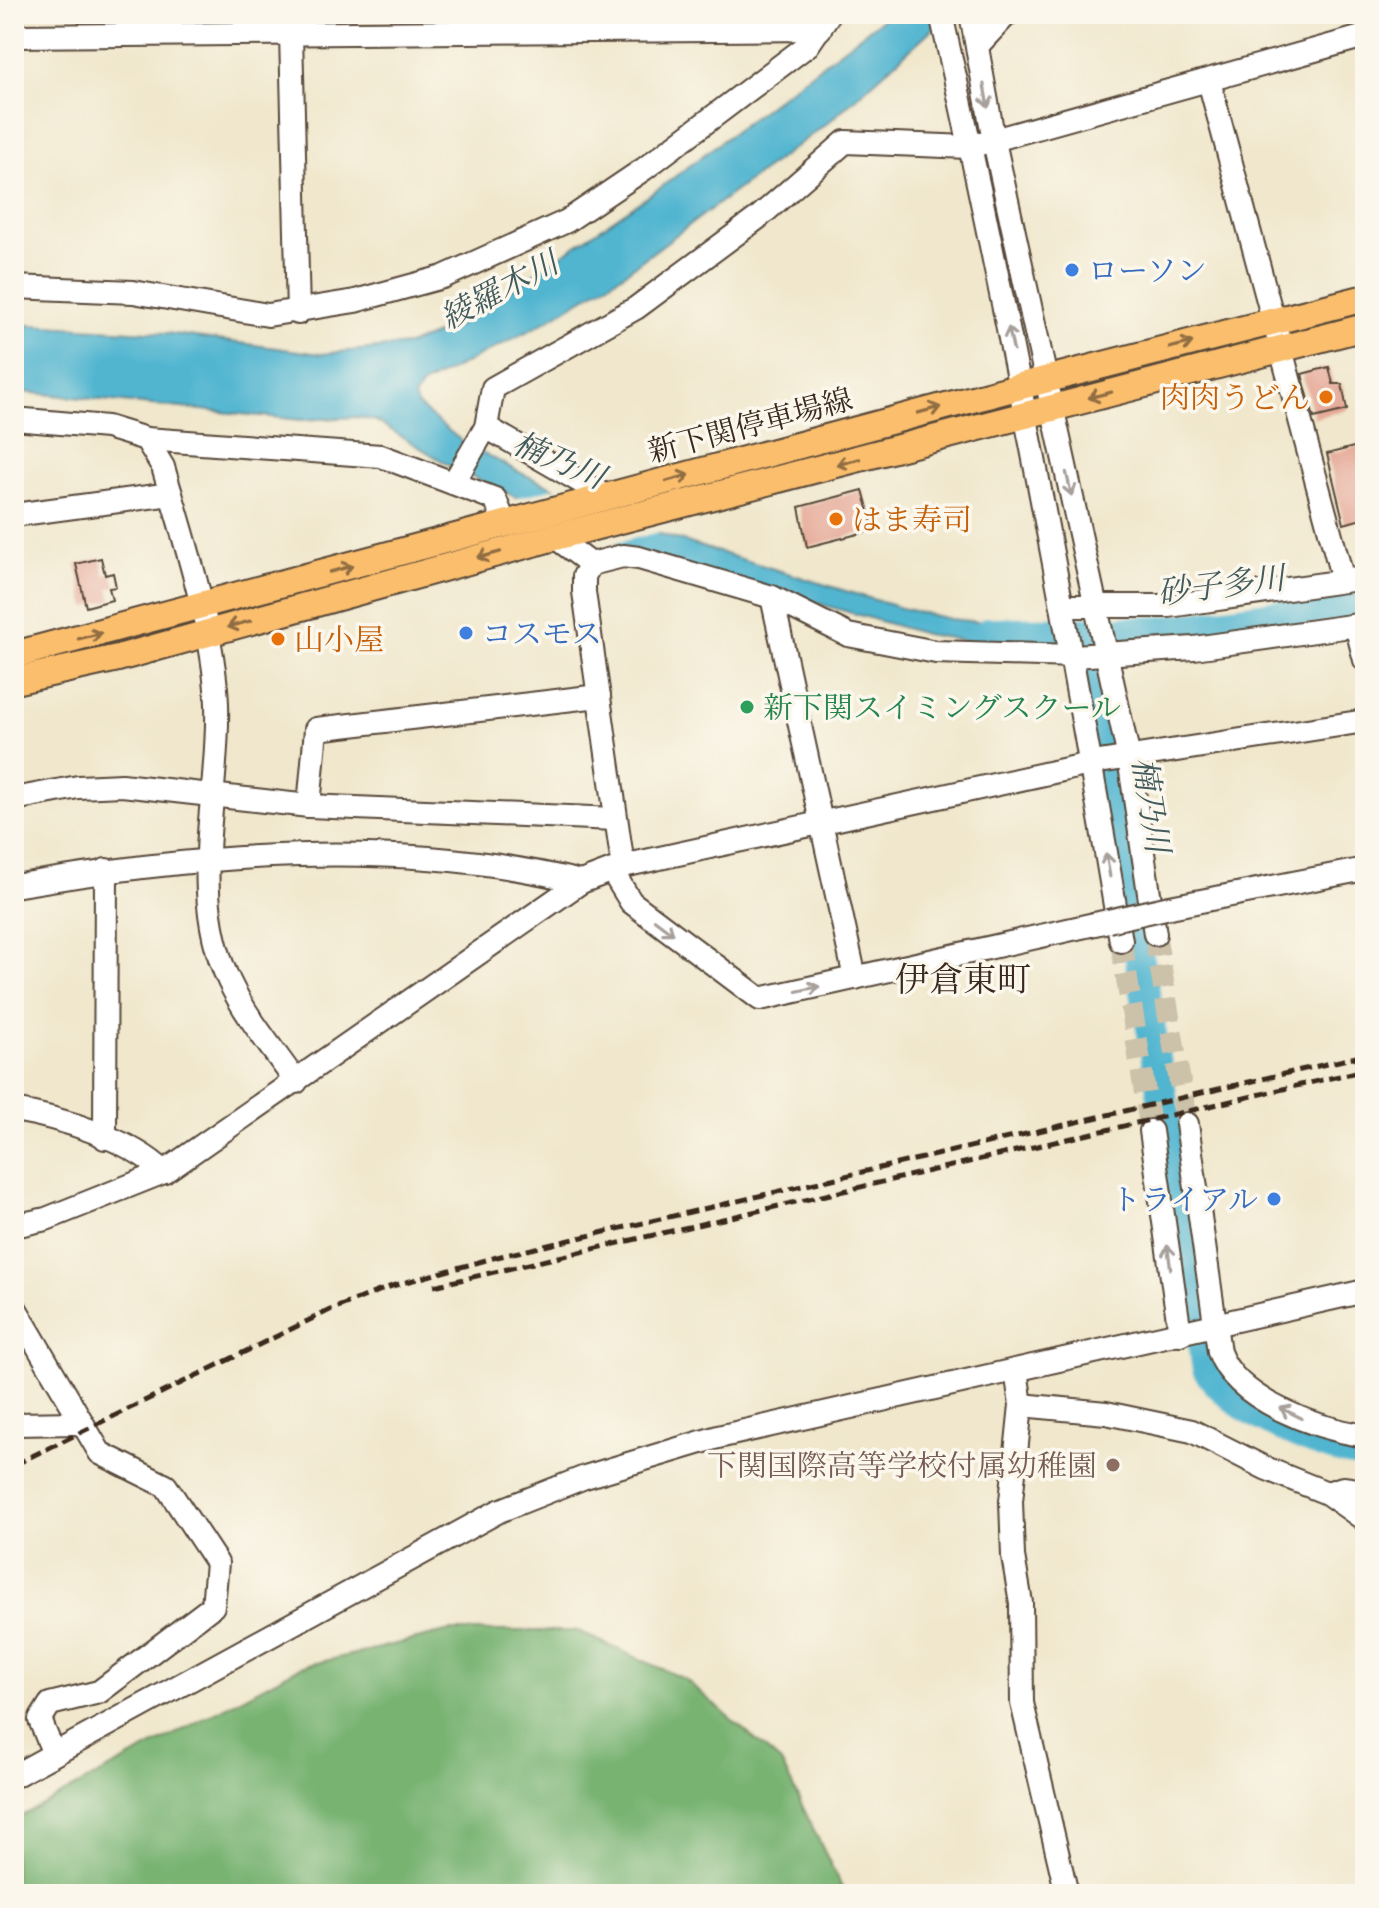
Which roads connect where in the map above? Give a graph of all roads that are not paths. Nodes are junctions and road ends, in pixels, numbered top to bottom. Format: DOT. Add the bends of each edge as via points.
graph roads {
  1 [pos="941,14"];
  2 [pos="1007,14"];
  3 [pos="972,17"];
  4 [pos="824,22"];
  5 [pos="291,34"];
  6 [pos="14,36"];
  7 [pos="1365,36"];
  8 [pos="978,45"];
  9 [pos="1209,81"];
  10 [pos="994,141"];
  11 [pos="969,147"];
  12 [pos="14,287"];
  13 [pos="1365,298"];
  14 [pos="298,313"];
  15 [pos="1276,321"];
  16 [pos="1365,327"];
  17 [pos="1282,348"];
  18 [pos="1034,383"];
  19 [pos="1053,407"];
  20 [pos="1027,415"];
  21 [pos="14,419"];
  22 [pos="483,431"];
  23 [pos="146,439"];
  24 [pos="455,478"];
  25 [pos="171,494"];
  26 [pos="605,498"];
  27 [pos="14,515"];
  28 [pos="505,524"];
  29 [pos="560,536"];
  30 [pos="591,564"];
  31 [pos="1354,579"];
  32 [pos="772,597"];
  33 [pos="200,608"];
  34 [pos="1098,608"];
  35 [pos="1064,609"];
  36 [pos="1360,625"];
  37 [pos="207,633"];
  38 [pos="1090,653"];
  39 [pos="14,655"];
  40 [pos="1365,660"];
  41 [pos="14,681"];
  42 [pos="599,696"];
  43 [pos="1365,721"];
  44 [pos="1110,761"];
  45 [pos="212,792"];
  46 [pos="14,799"];
  47 [pos="309,806"];
  48 [pos="615,819"];
  49 [pos="820,822"];
  50 [pos="206,860"];
  51 [pos="617,868"];
  52 [pos="1365,869"];
  53 [pos="106,870"];
  54 [pos="581,882"];
  55 [pos="14,886"];
  56 [pos="1155,934"];
  57 [pos="1121,941"];
  58 [pos="855,978"];
  59 [pos="296,1082"];
  60 [pos="14,1110"];
  61 [pos="1187,1124"];
  62 [pos="1151,1131"];
  63 [pos="105,1138"];
  64 [pos="164,1172"];
  65 [pos="14,1226"];
  66 [pos="1365,1291"];
  67 [pos="14,1306"];
  68 [pos="1216,1327"];
  69 [pos="1180,1334"];
  70 [pos="1016,1370"];
  71 [pos="1021,1405"];
  72 [pos="80,1423"];
  73 [pos="14,1424"];
  74 [pos="1365,1436"];
  75 [pos="1365,1491"];
  76 [pos="1327,1493"];
  77 [pos="1365,1520"];
  78 [pos="54,1754"];
  79 [pos="14,1776"];
  80 [pos="1067,1894"];
  1 -- 11 [label="street"];
  2 -- 8 [label="street"];
  3 -- 8 [label="street"];
  4 -- 5 [label="street"];
  4 -- 14 [label="street" via="808,45 567,221 443,277"];
  5 -- 6 [label="street"];
  5 -- 14 [label="street"];
  7 -- 9 [label="street"];
  8 -- 10 [label="street, one-way"];
  9 -- 10 [label="street"];
  9 -- 15 [label="street"];
  10 -- 11 [label="street"];
  10 -- 18 [label="street"];
  18 -- 11 [label="street, one-way"];
  11 -- 22 [label="street" via="845,142 759,217 636,308 493,388"];
  12 -- 14 [label="street" via="133,292 268,315"];
  13 -- 15 [label="main road, 新下関停車場線"];
  15 -- 17 [label="street"];
  18 -- 15 [label="main road, 新下関停車場線, one-way"];
  16 -- 17 [label="main road, 新下関停車場線"];
  17 -- 19 [label="main road, 新下関停車場線, one-way"];
  17 -- 31 [label="street"];
  18 -- 19 [label="street"];
  18 -- 20 [label="street"];
  26 -- 18 [label="main road, 新下関停車場線, one-way"];
  19 -- 20 [label="main road, 新下関停車場線"];
  19 -- 34 [label="street, one-way"];
  20 -- 29 [label="main road, 新下関停車場線, one-way"];
  20 -- 35 [label="street"];
  21 -- 23 [label="street" via="95,425"];
  22 -- 24 [label="street"];
  22 -- 26 [label="street"];
  23 -- 24 [label="street" via="381,456"];
  23 -- 25 [label="street" via="158,455"];
  24 -- 28 [label="street" via="495,499"];
  25 -- 27 [label="street"];
  25 -- 33 [label="street"];
  26 -- 28 [label="main road, 新下関停車場線"];
  33 -- 28 [label="main road, 新下関停車場線, one-way"];
  29 -- 30 [label="street"];
  29 -- 37 [label="main road, 新下関停車場線, one-way"];
  30 -- 32 [label="street" via="639,558"];
  30 -- 42 [label="street" via="584,592"];
  31 -- 34 [label="street" via="1169,606"];
  32 -- 38 [label="street" via="848,635 936,652"];
  32 -- 49 [label="street"];
  33 -- 37 [label="street"];
  39 -- 33 [label="main road, 新下関停車場線, one-way"];
  34 -- 35 [label="street"];
  34 -- 38 [label="street"];
  35 -- 38 [label="street"];
  36 -- 38 [label="street" via="1194,648"];
  36 -- 40 [label="street"];
  37 -- 41 [label="main road, 新下関停車場線"];
  37 -- 45 [label="street" via="217,706"];
  38 -- 44 [label="street"];
  38 -- 44 [label="street"];
  42 -- 47 [label="street" via="316,729"];
  42 -- 48 [label="street"];
  43 -- 44 [label="street"];
  44 -- 49 [label="street"];
  44 -- 56 [label="street"];
  57 -- 44 [label="street, one-way"];
  45 -- 46 [label="street" via="122,785"];
  45 -- 47 [label="street"];
  45 -- 50 [label="street"];
  47 -- 48 [label="street"];
  48 -- 51 [label="street"];
  49 -- 51 [label="street"];
  49 -- 58 [label="street"];
  50 -- 53 [label="street"];
  50 -- 54 [label="street" via="272,855 435,860"];
  50 -- 59 [label="street" via="215,945 229,981"];
  51 -- 54 [label="street"];
  51 -- 58 [label="street, one-way" via="631,902 760,999"];
  52 -- 58 [label="street, bridge"];
  53 -- 55 [label="street"];
  53 -- 63 [label="street"];
  54 -- 59 [label="street"];
  59 -- 64 [label="street"];
  60 -- 63 [label="street" via="54,1117"];
  61 -- 68 [label="street"];
  69 -- 62 [label="street, one-way"];
  63 -- 64 [label="street" via="151,1159"];
  64 -- 65 [label="street" via="46,1219"];
  66 -- 68 [label="street"];
  67 -- 72 [label="street"];
  68 -- 69 [label="street"];
  74 -- 68 [label="street, one-way" via="1311,1422 1239,1385 1225,1368"];
  69 -- 70 [label="street"];
  70 -- 71 [label="street"];
  70 -- 78 [label="street" via="718,1437 585,1477 499,1511"];
  71 -- 76 [label="street" via="1106,1413 1192,1431"];
  71 -- 80 [label="street" via="1011,1501 1021,1603 1022,1703"];
  72 -- 73 [label="street"];
  72 -- 78 [label="street" via="100,1453 166,1486 217,1563 213,1606 99,1692 50,1704 40,1720"];
  75 -- 76 [label="street" via="1343,1488"];
  76 -- 77 [label="street"];
  78 -- 79 [label="street"];
}
